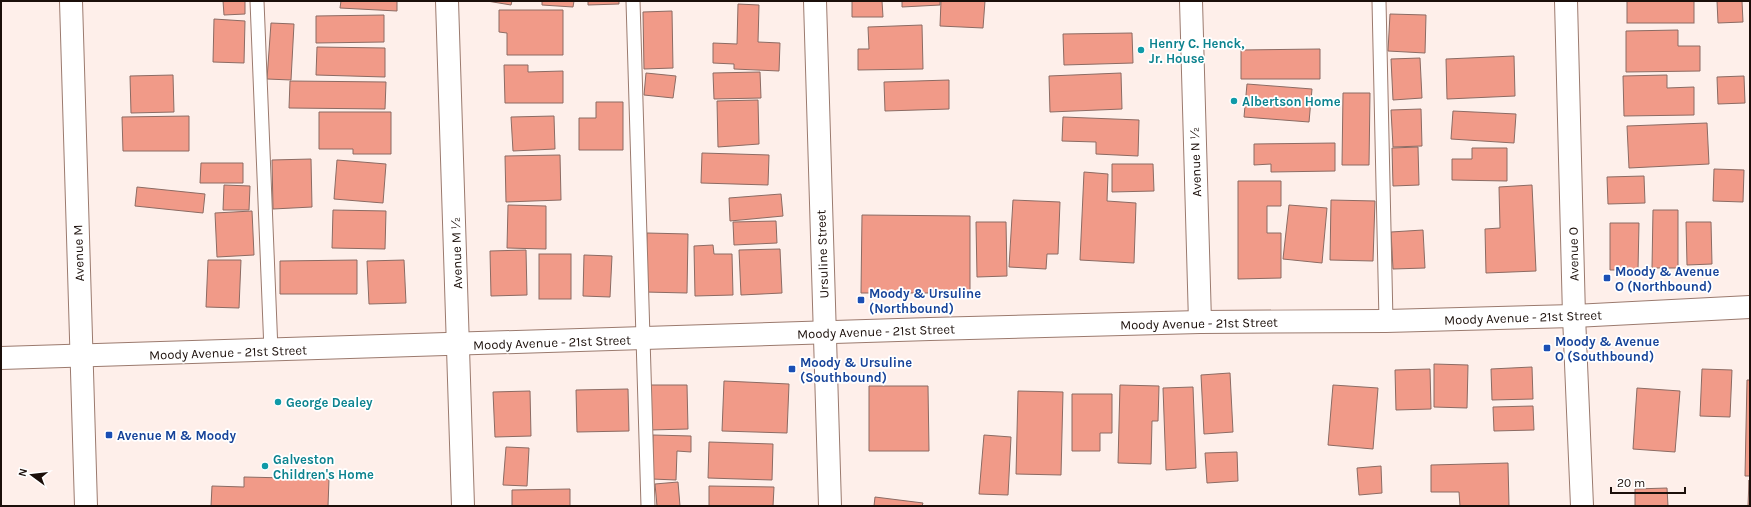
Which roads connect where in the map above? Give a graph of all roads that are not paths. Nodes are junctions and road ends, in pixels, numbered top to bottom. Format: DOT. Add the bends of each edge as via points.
graph roads {
  1 [pos="71,1"];
  2 [pos="257,1"];
  3 [pos="447,1"];
  4 [pos="633,1"];
  5 [pos="815,1"];
  6 [pos="1191,1"];
  7 [pos="1379,1"];
  8 [pos="1566,1"];
  9 [pos="1750,307"];
  10 [pos="1574,316"];
  11 [pos="1386,321"];
  12 [pos="1200,322"];
  13 [pos="825,333"];
  14 [pos="643,339"];
  15 [pos="459,345"];
  16 [pos="271,351"];
  17 [pos="82,356"];
  18 [pos="1,358"];
  19 [pos="86,506"];
  20 [pos="463,506"];
  21 [pos="648,506"];
  22 [pos="830,506"];
  23 [pos="1582,506"];
  1 -- 17 [label="street, Avenue M"];
  2 -- 16 [label="lane"];
  3 -- 15 [label="street, Avenue M ½"];
  4 -- 14 [label="lane"];
  5 -- 13 [label="street, Ursuline Street"];
  6 -- 12 [label="street, Avenue N ½"];
  7 -- 11 [label="lane"];
  8 -- 10 [label="street, Avenue O"];
  9 -- 10 [label="street, Moody Avenue - 21st Street"];
  10 -- 11 [label="street, Moody Avenue - 21st Street"];
  10 -- 23 [label="street, Avenue O"];
  11 -- 12 [label="street, Moody Avenue - 21st Street"];
  12 -- 13 [label="street, Moody Avenue - 21st Street"];
  13 -- 14 [label="street, Moody Avenue - 21st Street"];
  13 -- 22 [label="street, Ursuline Street"];
  14 -- 15 [label="street, Moody Avenue - 21st Street"];
  14 -- 21 [label="lane"];
  15 -- 16 [label="street, Moody Avenue - 21st Street"];
  15 -- 20 [label="street, Avenue M ½"];
  16 -- 17 [label="street, Moody Avenue - 21st Street"];
  17 -- 18 [label="street, Moody Avenue - 21st Street"];
  17 -- 19 [label="street, Avenue M"];
}
